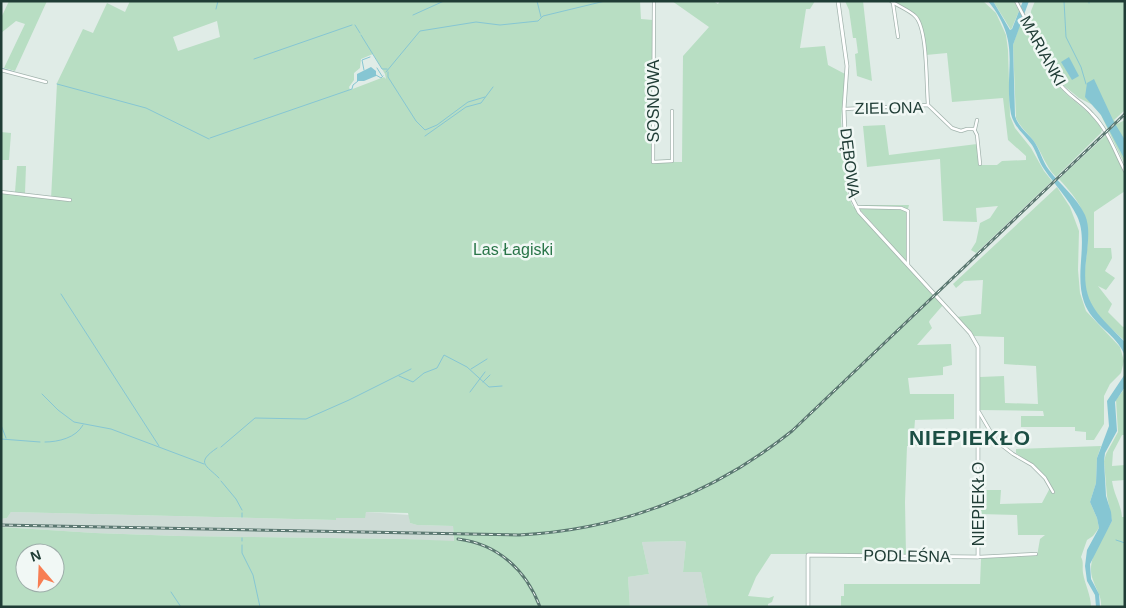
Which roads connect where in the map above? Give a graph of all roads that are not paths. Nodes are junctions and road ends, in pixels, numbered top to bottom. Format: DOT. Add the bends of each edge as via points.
graph roads {
  1 [pos="654,1"];
  2 [pos="838,1"];
  3 [pos="1016,1"];
  4 [pos="892,2"];
  5 [pos="898,37"];
  6 [pos="1,70"];
  7 [pos="46,82"];
  8 [pos="928,105"];
  9 [pos="844,109"];
  10 [pos="672,111"];
  11 [pos="977,120"];
  12 [pos="974,129"];
  13 [pos="980,164"];
  14 [pos="1125,171"];
  15 [pos="1,192"];
  16 [pos="70,200"];
  17 [pos="856,207"];
  18 [pos="908,265"];
  19 [pos="950,311"];
  20 [pos="978,411"];
  21 [pos="1053,492"];
  22 [pos="1036,554"];
  23 [pos="978,556"];
  24 [pos="808,607"];
  1 -- 10 [label="street, SOSNOWA" via="653,162 672,161"];
  2 -- 9 [label="street, DĘBOWA" via="847,61"];
  3 -- 14 [label="street, MARIANKI" via="1057,81 1098,121"];
  4 -- 5 [label="street"];
  4 -- 8 [label="street" via="914,15 919,23 926,62"];
  6 -- 7 [label="street"];
  8 -- 9 [label="street, ZIELONA"];
  8 -- 12 [label="street, ZIELONA" via="955,129"];
  9 -- 17 [label="street, DĘBOWA" via="846,160"];
  11 -- 12 [label="street"];
  12 -- 13 [label="street"];
  15 -- 16 [label="street"];
  17 -- 18 [label="street, DĘBOWA"];
  17 -- 18 [label="street" via="901,208 908,212"];
  18 -- 19 [label="street, DĘBOWA"];
  19 -- 20 [label="street, NIEPIEKŁO" via="978,346"];
  20 -- 21 [label="street" via="996,441 1032,465"];
  20 -- 23 [label="street, NIEPIEKŁO"];
  22 -- 23 [label="street, PODLEŚNA"];
  23 -- 24 [label="street, PODLEŚNA" via="808,555"];
}
